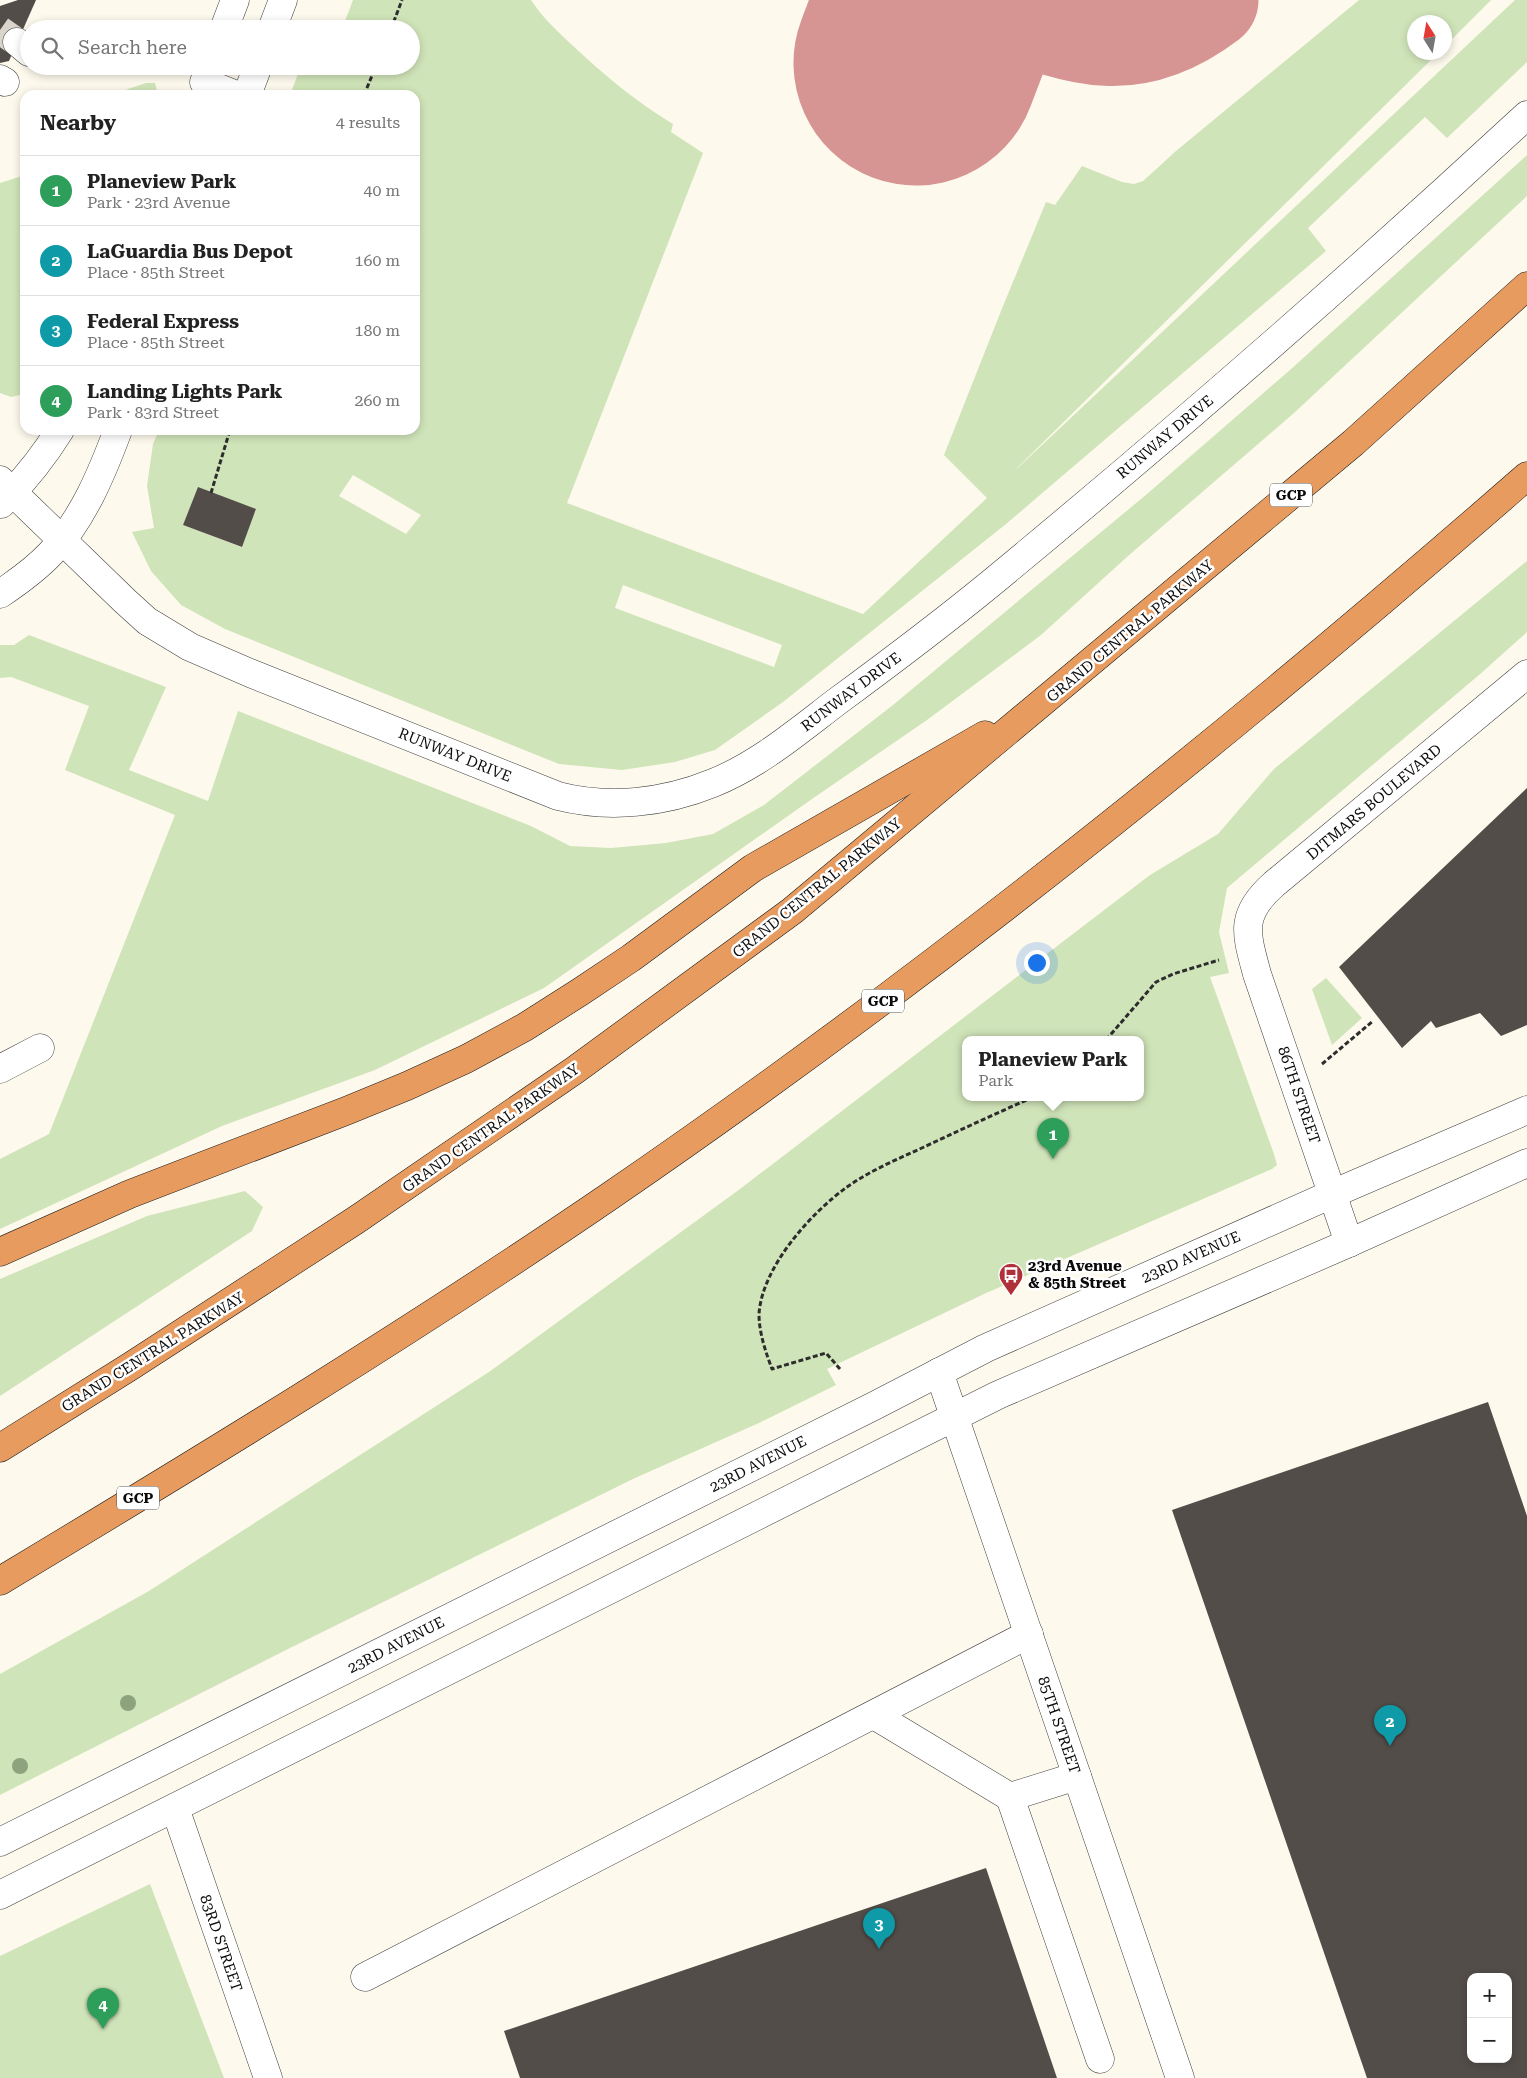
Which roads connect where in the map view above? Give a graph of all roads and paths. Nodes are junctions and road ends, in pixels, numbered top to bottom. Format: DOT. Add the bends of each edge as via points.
graph roads {
  1 [pos="235,0"];
  2 [pos="283,0"];
  3 [pos="402,0"];
  4 [pos="227,20"];
  5 [pos="275,20"];
  6 [pos="394,20"];
  7 [pos="255,75"];
  8 [pos="372,75"];
  9 [pos="204,81"];
  10 [pos="225,90"];
  11 [pos="249,90"];
  12 [pos="366,90"];
  13 [pos="1527,115"];
  14 [pos="1527,286"];
  15 [pos="57,435"];
  16 [pos="116,435"];
  17 [pos="228,435"];
  18 [pos="1527,476"];
  19 [pos="4,492"];
  20 [pos="211,493"];
  21 [pos="62,540"];
  22 [pos="0,594"];
  23 [pos="1527,674"];
  24 [pos="1049,698"];
  25 [pos="1249,946"];
  26 [pos="1224,958"];
  27 [pos="1373,1021"];
  28 [pos="1109,1036"];
  29 [pos="40,1048"];
  30 [pos="0,1069"];
  31 [pos="1296,1087"];
  32 [pos="1024,1101"];
  33 [pos="1527,1110"];
  34 [pos="1527,1163"];
  35 [pos="1332,1194"];
  36 [pos="1349,1243"];
  37 [pos="0,1252"];
  38 [pos="840,1369"];
  39 [pos="939,1372"];
  40 [pos="954,1418"];
  41 [pos="0,1448"];
  42 [pos="0,1581"];
  43 [pos="1029,1634"];
  44 [pos="874,1715"];
  45 [pos="1077,1776"];
  46 [pos="1010,1797"];
  47 [pos="175,1808"];
  48 [pos="0,1842"];
  49 [pos="0,1895"];
  50 [pos="365,1977"];
  51 [pos="1100,2059"];
  52 [pos="268,2078"];
  53 [pos="1180,2078"];
  1 -- 4 [label="street"];
  2 -- 5 [label="street"];
  3 -- 6 [label="path"];
  7 -- 11 [label="street"];
  8 -- 12 [label="path"];
  9 -- 10 [label="street"];
  13 -- 21 [label="street, RUNWAY DRIVE" via="1337,289 940,625 781,744 738,771 692,791 622,803 580,802 549,793 190,647 147,621"];
  14 -- 24 [label="highway, GRAND CENTRAL PARKWAY / GCP" via="1353,443"];
  15 -- 19 [label="street"];
  16 -- 21 [label="street" via="97,481"];
  17 -- 20 [label="path"];
  18 -- 42 [label="highway, GCP" via="1352,628 1145,798 936,962 819,1047 485,1280 268,1419"];
  19 -- 21 [label="street, RUNWAY DRIVE"];
  21 -- 22 [label="street" via="35,568"];
  23 -- 25 [label="street, DITMARS BOULEVARD" via="1263,894 1249,918"];
  24 -- 37 [label="highway" via="753,868 616,968 525,1027 466,1059 355,1107 130,1194"];
  24 -- 41 [label="highway, GRAND CENTRAL PARKWAY / GCP" via="792,911 583,1064 356,1220"];
  25 -- 31 [label="street, 86TH STREET"];
  26 -- 28 [label="path" via="1156,982"];
  27 -- 31 [label="path"];
  29 -- 30 [label="street"];
  31 -- 35 [label="street, 86TH STREET"];
  32 -- 38 [label="path" via="882,1166 847,1187 788,1246 767,1280 760,1314 764,1348 772,1369 826,1353"];
  33 -- 35 [label="street, 23RD AVENUE"];
  34 -- 36 [label="street"];
  35 -- 36 [label="street, 86TH STREET"];
  35 -- 39 [label="street, 23RD AVENUE"];
  36 -- 40 [label="street" via="998,1395"];
  39 -- 40 [label="street, 85TH STREET"];
  39 -- 48 [label="street, 23RD AVENUE"];
  40 -- 43 [label="street, 85TH STREET"];
  40 -- 47 [label="street"];
  43 -- 44 [label="street"];
  43 -- 45 [label="street, 85TH STREET"];
  44 -- 46 [label="street"];
  44 -- 50 [label="street"];
  45 -- 46 [label="street"];
  45 -- 53 [label="street, 85TH STREET"];
  46 -- 51 [label="street"];
  47 -- 49 [label="street"];
  47 -- 52 [label="street, 83RD STREET"];
}
